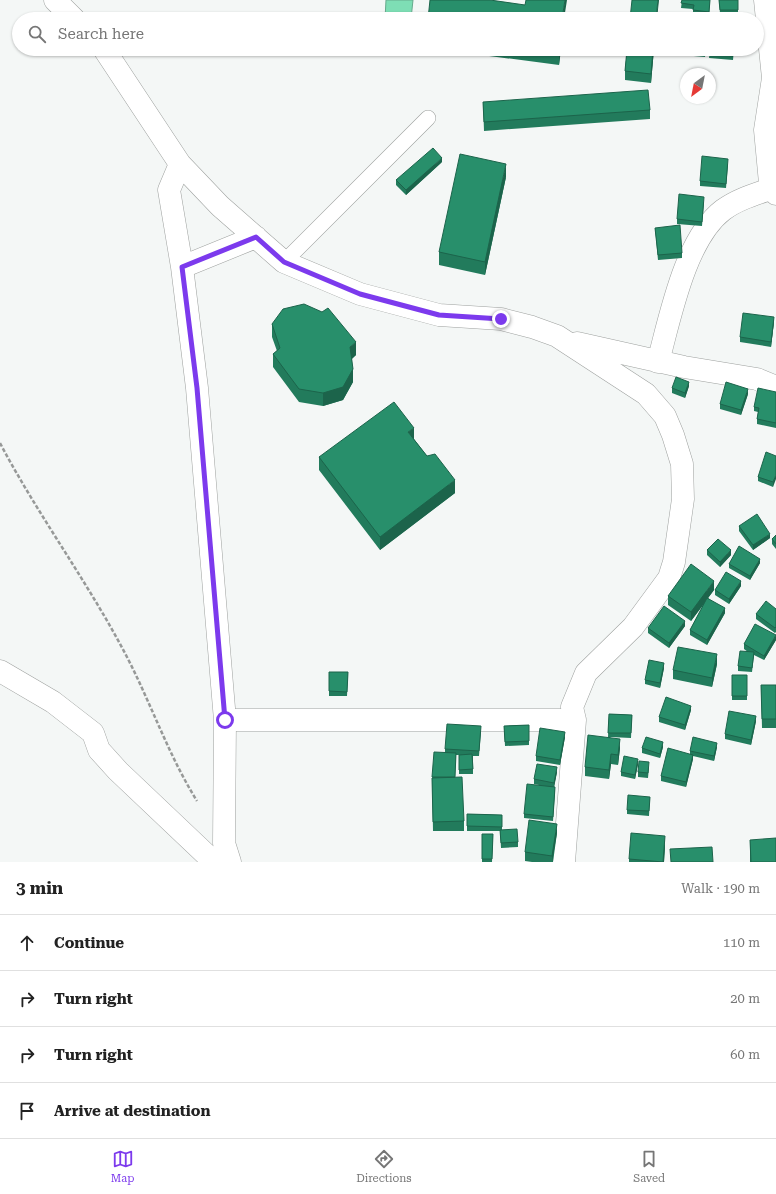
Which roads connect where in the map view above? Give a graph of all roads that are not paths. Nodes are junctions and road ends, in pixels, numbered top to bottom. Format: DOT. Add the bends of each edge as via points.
graph roads {
  1 [pos="55,0"];
  2 [pos="765,0"];
  3 [pos="67,12"];
  4 [pos="109,56"];
  5 [pos="428,118"];
  6 [pos="180,164"];
  7 [pos="774,191"];
  8 [pos="256,237"];
  9 [pos="284,262"];
  10 [pos="182,267"];
  11 [pos="562,340"];
  12 [pos="658,362"];
  13 [pos="776,387"];
  14 [pos="0,671"];
  15 [pos="225,720"];
  16 [pos="575,720"];
  17 [pos="214,862"];
  18 [pos="230,862"];
  19 [pos="564,862"];
  1 -- 3 [label="street"];
  2 -- 7 [label="street" via="773,78 764,130 770,183"];
  4 -- 6 [label="street"];
  5 -- 9 [label="lane"];
  6 -- 8 [label="street" via="220,206"];
  6 -- 10 [label="street" via="168,190"];
  7 -- 12 [label="street" via="740,200 722,211 710,223 680,278"];
  8 -- 9 [label="street"];
  8 -- 10 [label="street"];
  9 -- 11 [label="street" via="360,294 439,315 501,319 532,327"];
  10 -- 15 [label="street" via="197,388"];
  11 -- 12 [label="street"];
  11 -- 16 [label="street" via="646,394 660,411 673,435 682,464 683,481 679,531 669,578 634,627 586,673 572,707"];
  12 -- 13 [label="street" via="757,379"];
  14 -- 17 [label="street" via="53,702 93,733 99,750 118,771"];
  15 -- 16 [label="street"];
  15 -- 18 [label="street" via="224,843"];
  16 -- 19 [label="street"];
}
